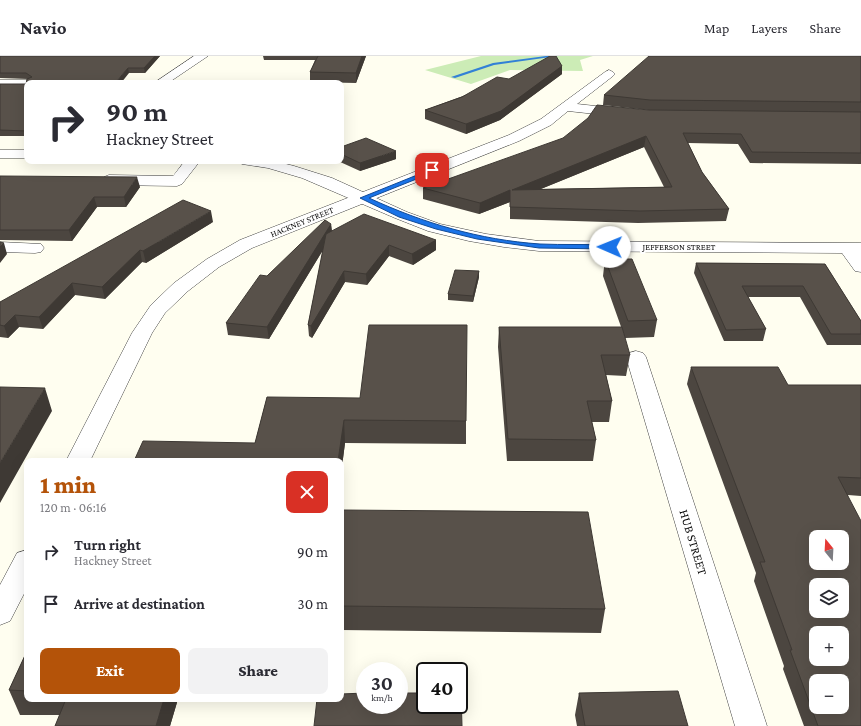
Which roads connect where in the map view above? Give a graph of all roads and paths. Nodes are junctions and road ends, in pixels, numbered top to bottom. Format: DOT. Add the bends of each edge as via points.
graph roads {
  1 [pos="202,56"];
  2 [pos="609,74"];
  3 [pos="165,80"];
  4 [pos="0,84"];
  5 [pos="24,84"];
  6 [pos="564,107"];
  7 [pos="632,114"];
  8 [pos="0,154"];
  9 [pos="24,154"];
  10 [pos="191,164"];
  11 [pos="266,164"];
  12 [pos="92,180"];
  13 [pos="364,198"];
  14 [pos="0,248"];
  15 [pos="35,248"];
  16 [pos="854,248"];
  17 [pos="861,267"];
  18 [pos="636,357"];
  19 [pos="79,458"];
  20 [pos="24,566"];
  21 [pos="0,613"];
  22 [pos="752,726"];
  1 -- 3 [label="street"];
  2 -- 6 [label="street, HACKNEY STREET"];
  4 -- 5 [label="street"];
  6 -- 7 [label="street"];
  6 -- 13 [label="street, HACKNEY STREET" via="546,122 514,138"];
  8 -- 9 [label="street"];
  10 -- 12 [label="street" via="177,181"];
  11 -- 13 [label="street, JEFFERSON STREET" via="312,175"];
  13 -- 16 [label="street, JEFFERSON STREET" via="402,216 438,228 510,243 539,246"];
  13 -- 19 [label="street, HACKNEY STREET" via="246,244 213,263 181,287 158,309 142,332"];
  14 -- 15 [label="street"];
  16 -- 17 [label="street"];
  18 -- 22 [label="street, HUB STREET"];
  20 -- 21 [label="street"];
}
